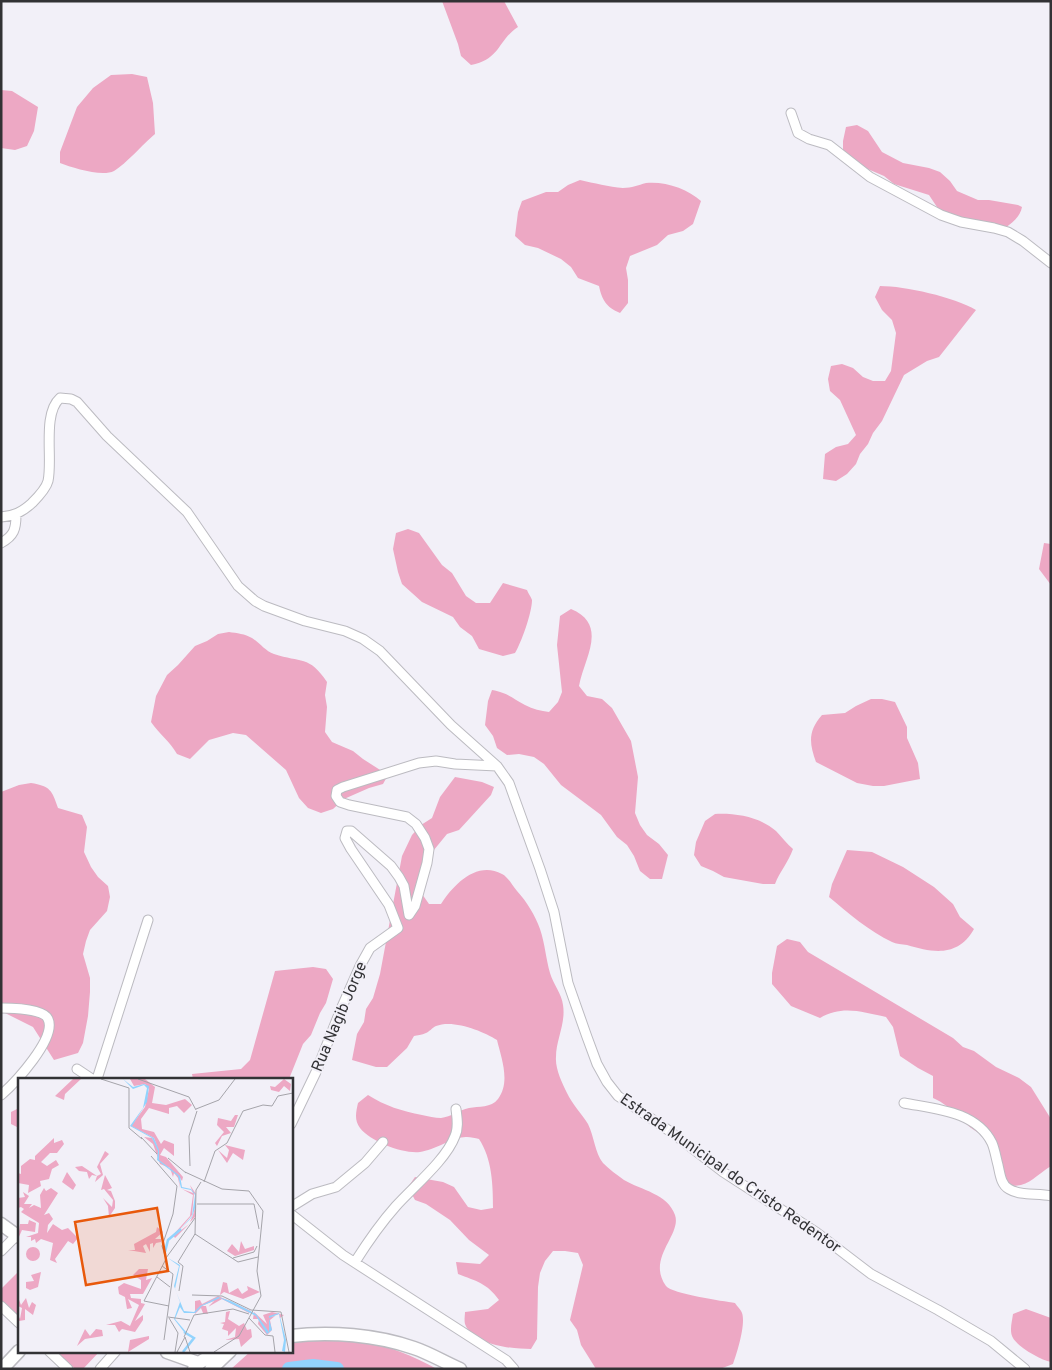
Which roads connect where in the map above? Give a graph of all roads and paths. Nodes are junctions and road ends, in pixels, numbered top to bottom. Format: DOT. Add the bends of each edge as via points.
graph roads {
  1 [pos="791,113"];
  2 [pos="1051,263"];
  3 [pos="16,515"];
  4 [pos="1,517"];
  5 [pos="1,543"];
  6 [pos="497,766"];
  7 [pos="409,915"];
  8 [pos="148,920"];
  9 [pos="398,928"];
  10 [pos="2,1008"];
  11 [pos="77,1069"];
  12 [pos="19,1078"];
  13 [pos="90,1078"];
  14 [pos="97,1078"];
  15 [pos="18,1079"];
  16 [pos="1,1095"];
  17 [pos="904,1104"];
  18 [pos="456,1109"];
  19 [pos="292,1122"];
  20 [pos="383,1142"];
  21 [pos="1051,1196"];
  22 [pos="292,1206"];
  23 [pos="292,1215"];
  24 [pos="1,1224"];
  25 [pos="18,1235"];
  26 [pos="1,1251"];
  27 [pos="354,1262"];
  28 [pos="1,1306"];
  29 [pos="18,1322"];
  30 [pos="292,1336"];
  31 [pos="18,1352"];
  32 [pos="50,1352"];
  33 [pos="115,1352"];
  34 [pos="166,1352"];
  35 [pos="222,1352"];
  36 [pos="228,1352"];
  37 [pos="200,1367"];
  38 [pos="2,1369"];
  39 [pos="68,1369"];
  40 [pos="100,1369"];
  41 [pos="460,1369"];
  42 [pos="514,1369"];
  43 [pos="1025,1369"];
  1 -- 2 [label="street" via="798,134 829,145 870,177 941,215 1008,232"];
  3 -- 4 [label="street"];
  3 -- 5 [label="street" via="14,534"];
  3 -- 6 [label="street, Estrada Municipal do Cristo Redentor" via="43,491 48,482 52,409 60,398 77,402 107,436 188,512 245,594 264,606 363,639 380,651 450,725"];
  6 -- 7 [label="street" via="436,761 419,763 337,790 340,802 407,817 425,838 429,849 427,863 415,906"];
  6 -- 43 [label="street, Estrada Municipal do Cristo Redentor" via="509,783 540,869 554,912 568,983 587,1037 604,1076 618,1096 723,1172 816,1232 871,1274 990,1341"];
  7 -- 9 [label="street, Rua Nagib Jorge"];
  7 -- 9 [label="street" via="404,886 391,866 347,831 345,838 389,904"];
  8 -- 14 [label="street"];
  9 -- 19 [label="street, Rua Nagib Jorge" via="370,948 360,966"];
  10 -- 12 [label="street" via="19,1008 44,1015 50,1027 48,1038"];
  11 -- 13 [label="street"];
  15 -- 16 [label="street"];
  17 -- 21 [label="street" via="957,1114 970,1120 981,1128 993,1145 1005,1187 1017,1192"];
  18 -- 27 [label="street" via="458,1124 446,1153 395,1207"];
  20 -- 22 [label="street" via="365,1163 336,1187 312,1194"];
  23 -- 27 [label="street"];
  24 -- 25 [label="street"];
  25 -- 26 [label="street"];
  27 -- 42 [label="street" via="506,1360"];
  28 -- 29 [label="street"];
  30 -- 41 [label="street" via="314,1333 352,1335 387,1341 414,1348"];
  31 -- 38 [label="street"];
  32 -- 39 [label="street"];
  33 -- 40 [label="street"];
  34 -- 37 [label="street"];
  35 -- 37 [label="street"];
  36 -- 37 [label="street"];
}
